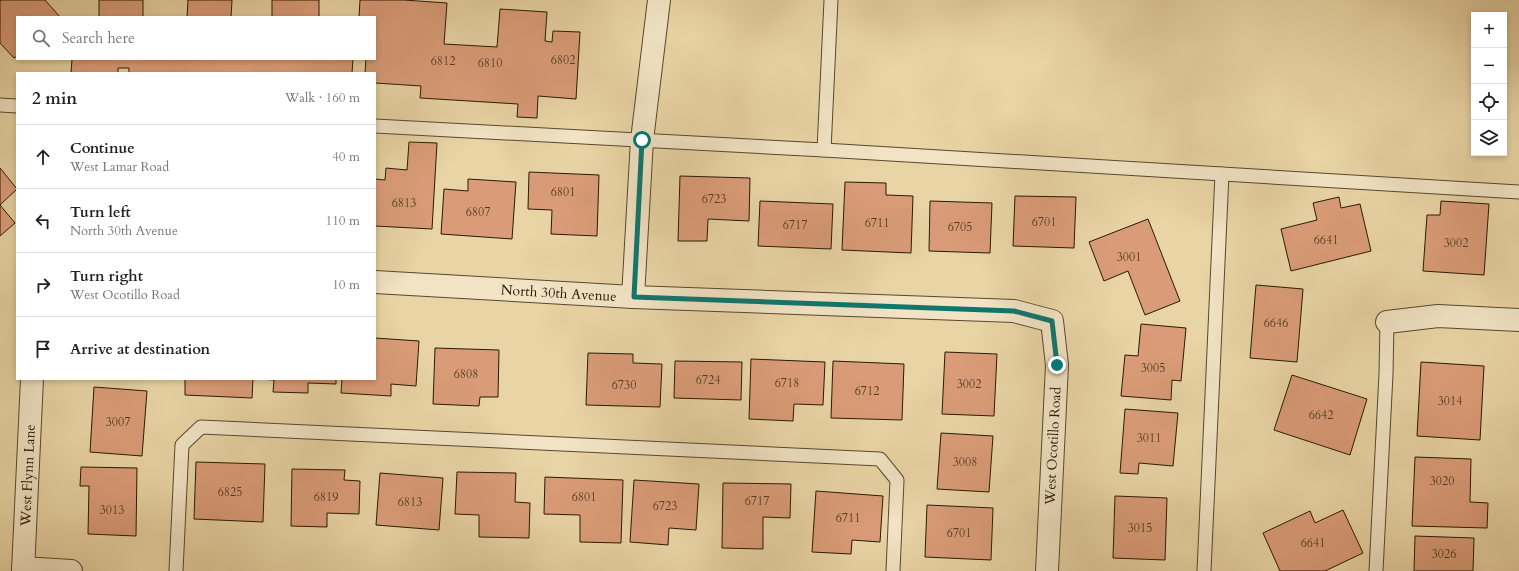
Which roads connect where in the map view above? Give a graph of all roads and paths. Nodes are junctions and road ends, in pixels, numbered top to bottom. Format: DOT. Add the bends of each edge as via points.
graph roads {
  1 [pos="659,0"];
  2 [pos="831,0"];
  3 [pos="0,105"];
  4 [pos="16,106"];
  5 [pos="376,126"];
  6 [pos="642,140"];
  7 [pos="824,150"];
  8 [pos="1222,174"];
  9 [pos="1519,192"];
  10 [pos="376,282"];
  11 [pos="634,297"];
  12 [pos="1519,320"];
  13 [pos="1052,321"];
  14 [pos="1387,322"];
  15 [pos="32,380"];
  16 [pos="23,570"];
  17 [pos="71,571"];
  18 [pos="176,571"];
  19 [pos="894,571"];
  20 [pos="1047,571"];
  21 [pos="1204,571"];
  22 [pos="1376,571"];
  1 -- 6 [label="street"];
  2 -- 7 [label="lane"];
  3 -- 4 [label="lane"];
  5 -- 6 [label="lane"];
  6 -- 7 [label="lane"];
  6 -- 11 [label="street"];
  7 -- 8 [label="lane"];
  8 -- 9 [label="lane"];
  8 -- 21 [label="lane"];
  10 -- 11 [label="street, North 30th Avenue"];
  11 -- 13 [label="street, North 30th Avenue" via="1014,311"];
  12 -- 14 [label="street" via="1438,316"];
  13 -- 20 [label="street, West Ocotillo Road" via="1057,365"];
  14 -- 22 [label="lane"];
  15 -- 16 [label="street, West Flynn Lane"];
  16 -- 17 [label="street"];
  18 -- 19 [label="lane" via="182,445 201,426 880,459 897,480"];
}
